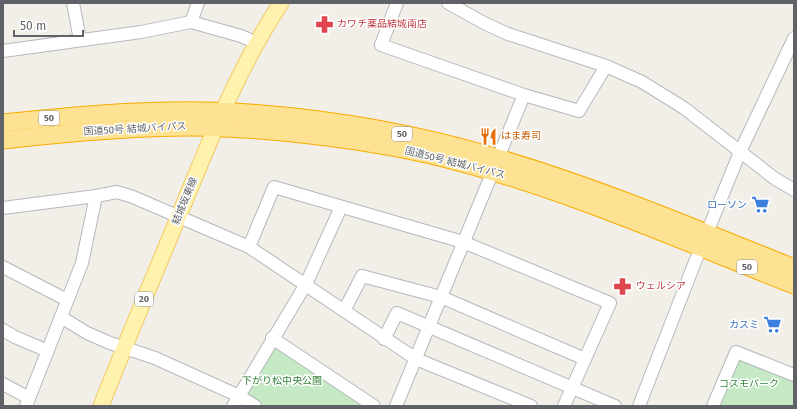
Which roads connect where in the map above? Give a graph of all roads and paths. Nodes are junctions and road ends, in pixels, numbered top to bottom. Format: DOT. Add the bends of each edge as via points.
graph roads {
  1 [pos="73,3"];
  2 [pos="198,3"];
  3 [pos="281,3"];
  4 [pos="397,3"];
  5 [pos="448,3"];
  6 [pos="191,22"];
  7 [pos="794,38"];
  8 [pos="80,40"];
  9 [pos="257,43"];
  10 [pos="3,51"];
  11 [pos="606,66"];
  12 [pos="524,95"];
  13 [pos="223,111"];
  14 [pos="3,123"];
  15 [pos="216,127"];
  16 [pos="3,140"];
  17 [pos="740,152"];
  18 [pos="496,165"];
  19 [pos="794,190"];
  20 [pos="96,196"];
  21 [pos="341,207"];
  22 [pos="3,208"];
  23 [pos="178,217"];
  24 [pos="704,240"];
  25 [pos="463,242"];
  26 [pos="249,247"];
  27 [pos="3,266"];
  28 [pos="794,268"];
  29 [pos="306,284"];
  30 [pos="794,285"];
  31 [pos="441,297"];
  32 [pos="67,300"];
  33 [pos="344,311"];
  34 [pos="61,317"];
  35 [pos="429,328"];
  36 [pos="3,330"];
  37 [pos="272,338"];
  38 [pos="384,339"];
  39 [pos="124,347"];
  40 [pos="48,351"];
  41 [pos="416,359"];
  42 [pos="585,359"];
  43 [pos="794,375"];
  44 [pos="3,384"];
  45 [pos="572,387"];
  46 [pos="236,401"];
  47 [pos="27,402"];
  48 [pos="101,406"];
  49 [pos="255,406"];
  50 [pos="374,406"];
  51 [pos="396,406"];
  52 [pos="531,406"];
  53 [pos="564,406"];
  54 [pos="615,406"];
  55 [pos="639,406"];
  56 [pos="714,406"];
  1 -- 8 [label="street"];
  2 -- 6 [label="street"];
  3 -- 9 [label="main road, 結城坂東線 / 20"];
  4 -- 12 [label="street" via="381,45"];
  5 -- 11 [label="street" via="508,34"];
  6 -- 8 [label="street"];
  6 -- 9 [label="street"];
  7 -- 17 [label="street"];
  8 -- 10 [label="street"];
  9 -- 13 [label="main road, 結城坂東線 / 20"];
  11 -- 12 [label="street" via="579,111"];
  11 -- 17 [label="street" via="642,82 679,105"];
  12 -- 18 [label="street"];
  13 -- 14 [label="highway, 国道50号 結城バイパス / 50" via="134,112"];
  13 -- 15 [label="main road, 結城坂東線 / 20"];
  13 -- 18 [label="highway, 国道50号 結城バイパス / 50" via="296,117 367,127 435,141"];
  15 -- 16 [label="highway, 国道50号 結城バイパス / 50" via="86,131"];
  15 -- 18 [label="highway, 国道50号 結城バイパス / 50" via="364,142"];
  15 -- 23 [label="main road, 結城坂東線 / 20"];
  17 -- 19 [label="street"];
  17 -- 24 [label="street"];
  18 -- 24 [label="highway, 国道50号 結城バイパス / 50" via="576,184"];
  18 -- 25 [label="street"];
  20 -- 22 [label="street"];
  20 -- 23 [label="street" via="117,192"];
  20 -- 32 [label="street" via="82,263"];
  21 -- 25 [label="street"];
  21 -- 26 [label="street" via="274,187"];
  21 -- 29 [label="street"];
  23 -- 26 [label="street"];
  23 -- 39 [label="main road, 結城坂東線 / 20"];
  24 -- 28 [label="highway, 国道50号 結城バイパス / 50"];
  24 -- 30 [label="highway, 国道50号 結城バイパス / 50"];
  24 -- 55 [label="street"];
  25 -- 31 [label="street"];
  25 -- 42 [label="street" via="610,303"];
  26 -- 29 [label="street"];
  27 -- 32 [label="street"];
  29 -- 33 [label="street"];
  29 -- 37 [label="street"];
  31 -- 33 [label="street" via="362,276"];
  31 -- 35 [label="street"];
  31 -- 42 [label="street"];
  32 -- 34 [label="street"];
  33 -- 38 [label="street"];
  34 -- 39 [label="street" via="87,334"];
  34 -- 40 [label="street"];
  35 -- 38 [label="street" via="397,314"];
  35 -- 41 [label="street"];
  35 -- 45 [label="street"];
  36 -- 40 [label="street"];
  37 -- 46 [label="street"];
  37 -- 50 [label="street"];
  38 -- 41 [label="street"];
  39 -- 46 [label="street" via="155,358"];
  39 -- 48 [label="main road, 結城坂東線 / 20"];
  40 -- 47 [label="street"];
  41 -- 51 [label="street"];
  41 -- 52 [label="street"];
  42 -- 45 [label="street"];
  43 -- 56 [label="street" via="736,352"];
  44 -- 47 [label="street"];
  45 -- 53 [label="street"];
  45 -- 54 [label="street"];
  46 -- 49 [label="street"];
}
